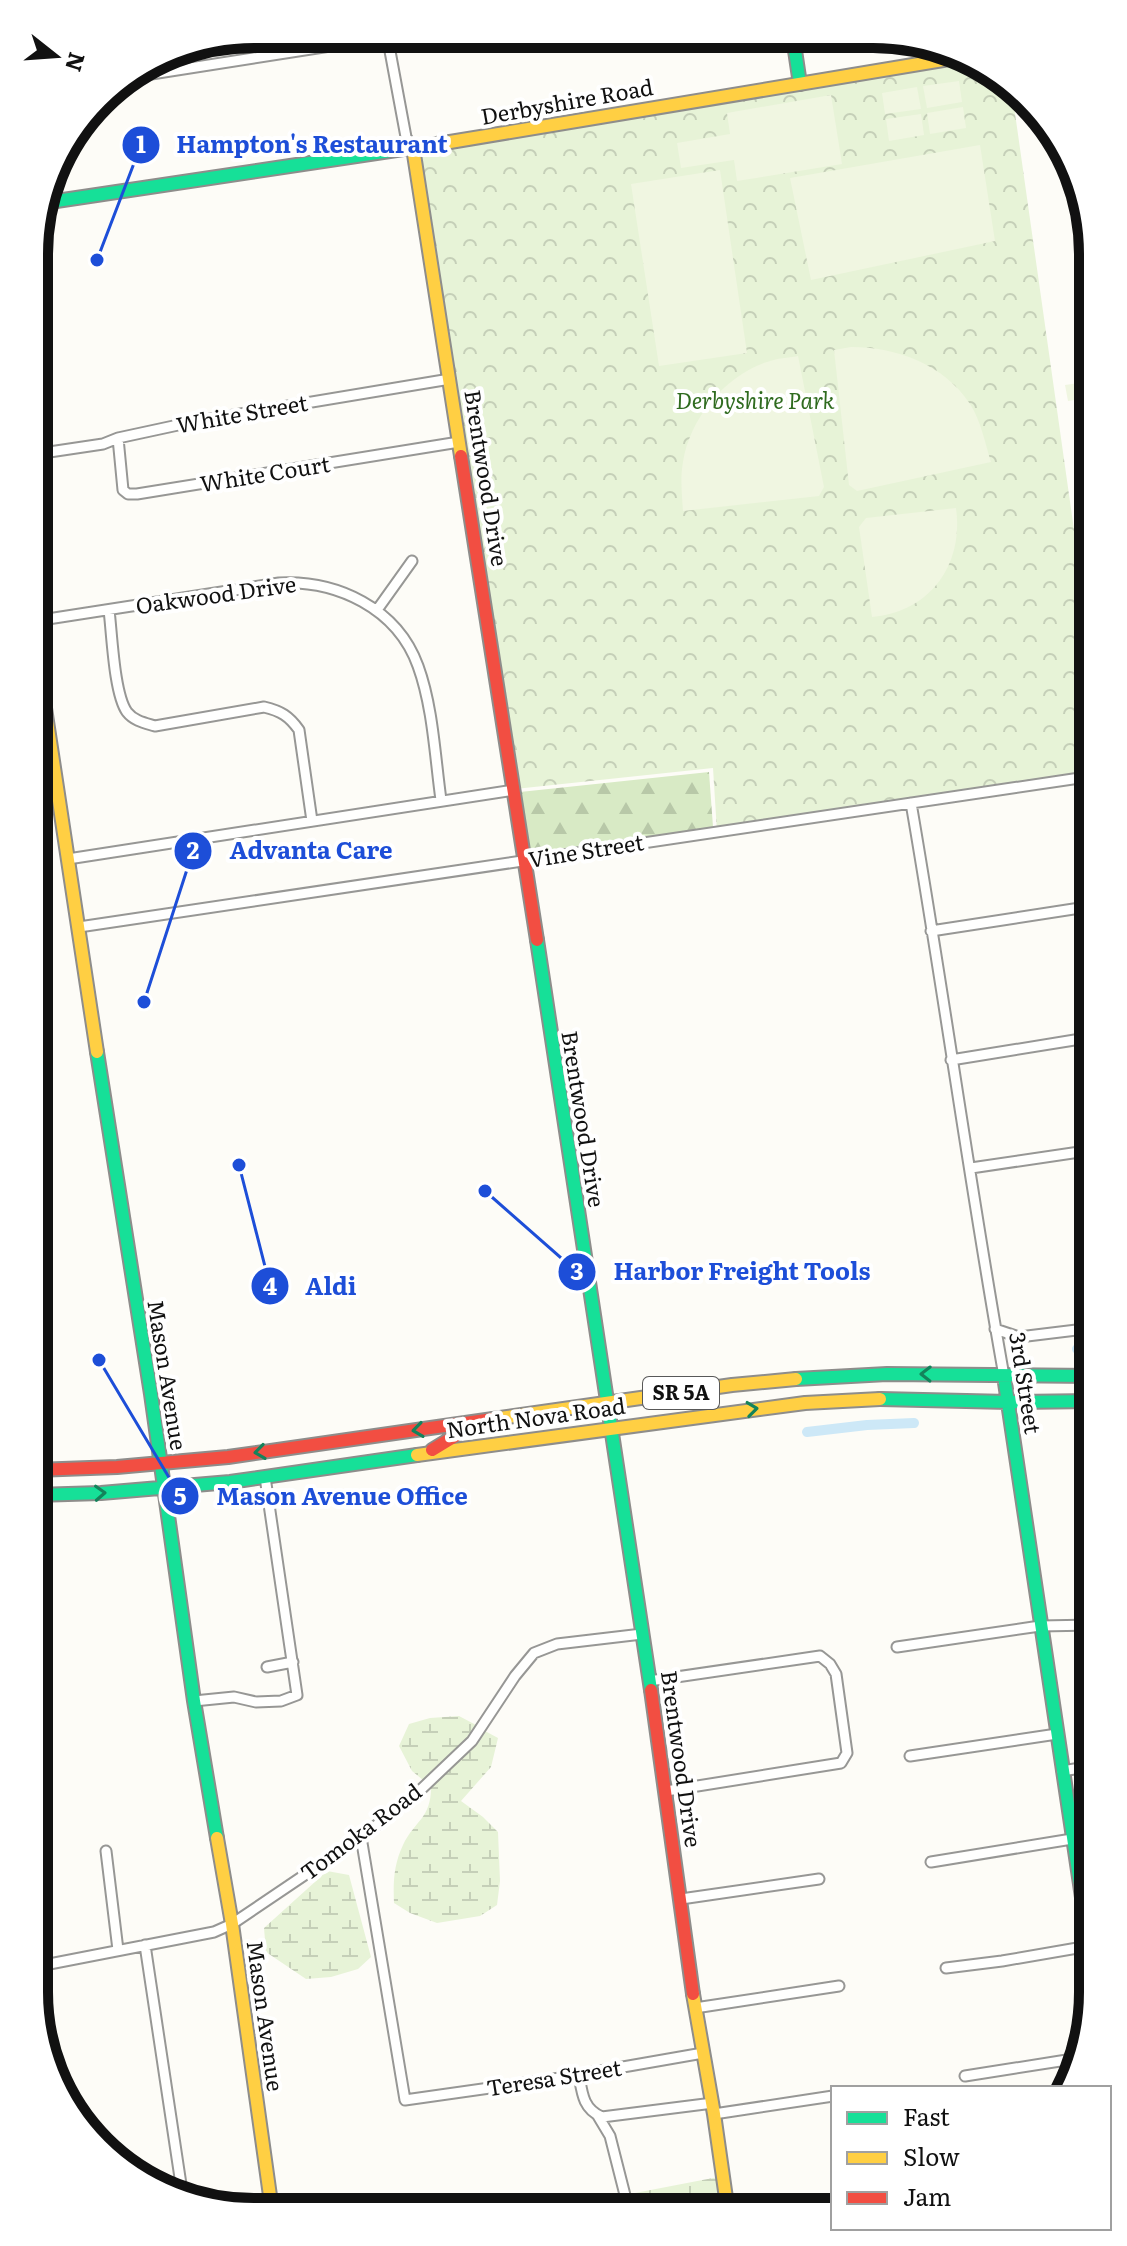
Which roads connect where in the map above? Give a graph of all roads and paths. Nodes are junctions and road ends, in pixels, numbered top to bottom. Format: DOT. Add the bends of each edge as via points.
graph roads {
  1 [pos="313,48"];
  2 [pos="390,48"];
  3 [pos="795,48"];
  4 [pos="942,60"];
  5 [pos="157,73"];
  6 [pos="800,84"];
  7 [pos="413,148"];
  8 [pos="55,201"];
  9 [pos="450,379"];
  10 [pos="118,438"];
  11 [pos="459,442"];
  12 [pos="48,452"];
  13 [pos="412,561"];
  14 [pos="109,610"];
  15 [pos="377,610"];
  16 [pos="48,619"];
  17 [pos="48,751"];
  18 [pos="1079,778"];
  19 [pos="514,790"];
  20 [pos="441,800"];
  21 [pos="911,803"];
  22 [pos="312,821"];
  23 [pos="68,859"];
  24 [pos="525,861"];
  25 [pos="1079,908"];
  26 [pos="79,927"];
  27 [pos="931,931"];
  28 [pos="1079,1039"];
  29 [pos="951,1060"];
  30 [pos="1079,1152"];
  31 [pos="971,1168"];
  32 [pos="995,1329"];
  33 [pos="1079,1330"];
  34 [pos="1019,1337"];
  35 [pos="1000,1356"];
  36 [pos="1004,1376"];
  37 [pos="1079,1376"];
  38 [pos="1079,1401"];
  39 [pos="1009,1402"];
  40 [pos="606,1404"];
  41 [pos="465,1423"];
  42 [pos="610,1428"];
  43 [pos="425,1454"];
  44 [pos="161,1464"];
  45 [pos="48,1469"];
  46 [pos="265,1477"];
  47 [pos="165,1489"];
  48 [pos="48,1495"];
  49 [pos="1079,1625"];
  50 [pos="1040,1626"];
  51 [pos="642,1634"];
  52 [pos="897,1647"];
  53 [pos="293,1662"];
  54 [pos="267,1667"];
  55 [pos="649,1681"];
  56 [pos="194,1701"];
  57 [pos="1057,1734"];
  58 [pos="910,1756"];
  59 [pos="1079,1768"];
  60 [pos="1062,1771"];
  61 [pos="666,1791"];
  62 [pos="361,1837"];
  63 [pos="1072,1839"];
  64 [pos="106,1851"];
  65 [pos="931,1862"];
  66 [pos="1079,1875"];
  67 [pos="819,1879"];
  68 [pos="681,1899"];
  69 [pos="232,1924"];
  70 [pos="145,1945"];
  71 [pos="1079,1948"];
  72 [pos="118,1950"];
  73 [pos="48,1964"];
  74 [pos="946,1968"];
  75 [pos="839,1986"];
  76 [pos="695,2008"];
  77 [pos="703,2053"];
  78 [pos="1067,2060"];
  79 [pos="579,2075"];
  80 [pos="965,2076"];
  81 [pos="831,2096"];
  82 [pos="714,2108"];
  83 [pos="598,2116"];
  84 [pos="181,2184"];
  85 [pos="270,2198"];
  86 [pos="626,2198"];
  87 [pos="726,2198"];
  1 -- 5 [label="street"];
  2 -- 7 [label="street, Brentwood Drive" via="406,137"];
  3 -- 6 [label="main road"];
  4 -- 6 [label="main road, Derbyshire Road"];
  6 -- 7 [label="main road, Derbyshire Road"];
  7 -- 8 [label="main road, Derbyshire Road"];
  7 -- 9 [label="main road, Brentwood Drive"];
  9 -- 10 [label="street, White Street"];
  9 -- 11 [label="main road, Brentwood Drive"];
  10 -- 11 [label="street, White Court" via="123,490 128,494"];
  10 -- 12 [label="street, White Street"];
  11 -- 19 [label="main road, Brentwood Drive"];
  13 -- 15 [label="street"];
  14 -- 15 [label="street, Oakwood Drive" via="300,582 341,591"];
  14 -- 16 [label="street, Oakwood Drive"];
  14 -- 22 [label="street" via="128,713 155,726 264,707 291,718 299,730"];
  15 -- 20 [label="street, Oakwood Drive" via="408,645 417,664"];
  17 -- 23 [label="main road, Mason Avenue"];
  18 -- 21 [label="street, Vine Street"];
  19 -- 20 [label="street"];
  19 -- 24 [label="main road, Brentwood Drive"];
  20 -- 22 [label="street"];
  21 -- 24 [label="street, Vine Street"];
  21 -- 27 [label="street, 3rd Street"];
  22 -- 23 [label="street"];
  23 -- 26 [label="main road, Mason Avenue"];
  24 -- 26 [label="street, Vine Street"];
  24 -- 40 [label="main road, Brentwood Drive"];
  25 -- 27 [label="street"];
  26 -- 44 [label="main road, Mason Avenue"];
  27 -- 29 [label="street, 3rd Street"];
  28 -- 29 [label="street"];
  29 -- 31 [label="street, 3rd Street"];
  30 -- 31 [label="street"];
  31 -- 32 [label="street, 3rd Street"];
  32 -- 34 [label="street"];
  32 -- 35 [label="street, 3rd Street"];
  33 -- 34 [label="street"];
  34 -- 35 [label="street"];
  35 -- 36 [label="street, 3rd Street"];
  36 -- 37 [label="main road, North Nova Road / SR 5A"];
  36 -- 39 [label="main road, 3rd Street"];
  36 -- 40 [label="main road, North Nova Road / SR 5A, one-way" via="822,1377"];
  38 -- 39 [label="main road, North Nova Road / SR 5A"];
  42 -- 39 [label="main road, North Nova Road / SR 5A, one-way" via="847,1400"];
  39 -- 50 [label="main road, 3rd Street"];
  40 -- 41 [label="main road, North Nova Road / SR 5A"];
  40 -- 42 [label="main road, Brentwood Drive"];
  41 -- 43 [label="main road" via="455,1436"];
  41 -- 44 [label="main road, North Nova Road / SR 5A, one-way"];
  42 -- 43 [label="main road, North Nova Road / SR 5A"];
  42 -- 51 [label="main road, Brentwood Drive"];
  43 -- 46 [label="main road, North Nova Road / SR 5A"];
  44 -- 45 [label="main road, North Nova Road / SR 5A"];
  44 -- 47 [label="main road, Mason Avenue"];
  46 -- 47 [label="main road, North Nova Road / SR 5A"];
  46 -- 53 [label="street"];
  48 -- 47 [label="main road, North Nova Road / SR 5A, one-way"];
  47 -- 56 [label="main road, Mason Avenue"];
  49 -- 50 [label="street"];
  50 -- 52 [label="street"];
  50 -- 57 [label="main road, 3rd Street"];
  51 -- 55 [label="main road, Brentwood Drive"];
  51 -- 62 [label="street, Tomoka Road" via="557,1644 534,1653 472,1741"];
  53 -- 54 [label="street"];
  53 -- 56 [label="street" via="297,1695 281,1701"];
  55 -- 61 [label="main road, Brentwood Drive"];
  55 -- 61 [label="street" via="820,1656 836,1674 847,1753 841,1763"];
  56 -- 69 [label="main road, Mason Avenue"];
  57 -- 58 [label="street"];
  57 -- 60 [label="main road, 3rd Street"];
  59 -- 60 [label="street"];
  60 -- 63 [label="main road, 3rd Street"];
  61 -- 68 [label="main road, Brentwood Drive"];
  62 -- 69 [label="street, Tomoka Road"];
  62 -- 79 [label="street, Teresa Street" via="405,2100"];
  63 -- 65 [label="street"];
  63 -- 66 [label="main road, 3rd Street"];
  64 -- 72 [label="street"];
  67 -- 68 [label="street"];
  68 -- 76 [label="main road, Brentwood Drive"];
  69 -- 70 [label="street, Tomoka Road"];
  69 -- 85 [label="main road, Mason Avenue"];
  70 -- 72 [label="street, Tomoka Road"];
  70 -- 84 [label="street"];
  71 -- 74 [label="street"];
  72 -- 73 [label="street, Tomoka Road"];
  75 -- 76 [label="street"];
  76 -- 77 [label="main road, Brentwood Drive"];
  77 -- 79 [label="street, Teresa Street"];
  77 -- 82 [label="main road, Brentwood Drive"];
  78 -- 80 [label="street"];
  79 -- 83 [label="street" via="584,2102"];
  81 -- 82 [label="street"];
  82 -- 83 [label="street"];
  82 -- 87 [label="main road, Brentwood Drive"];
  83 -- 86 [label="street" via="610,2136"];
}
